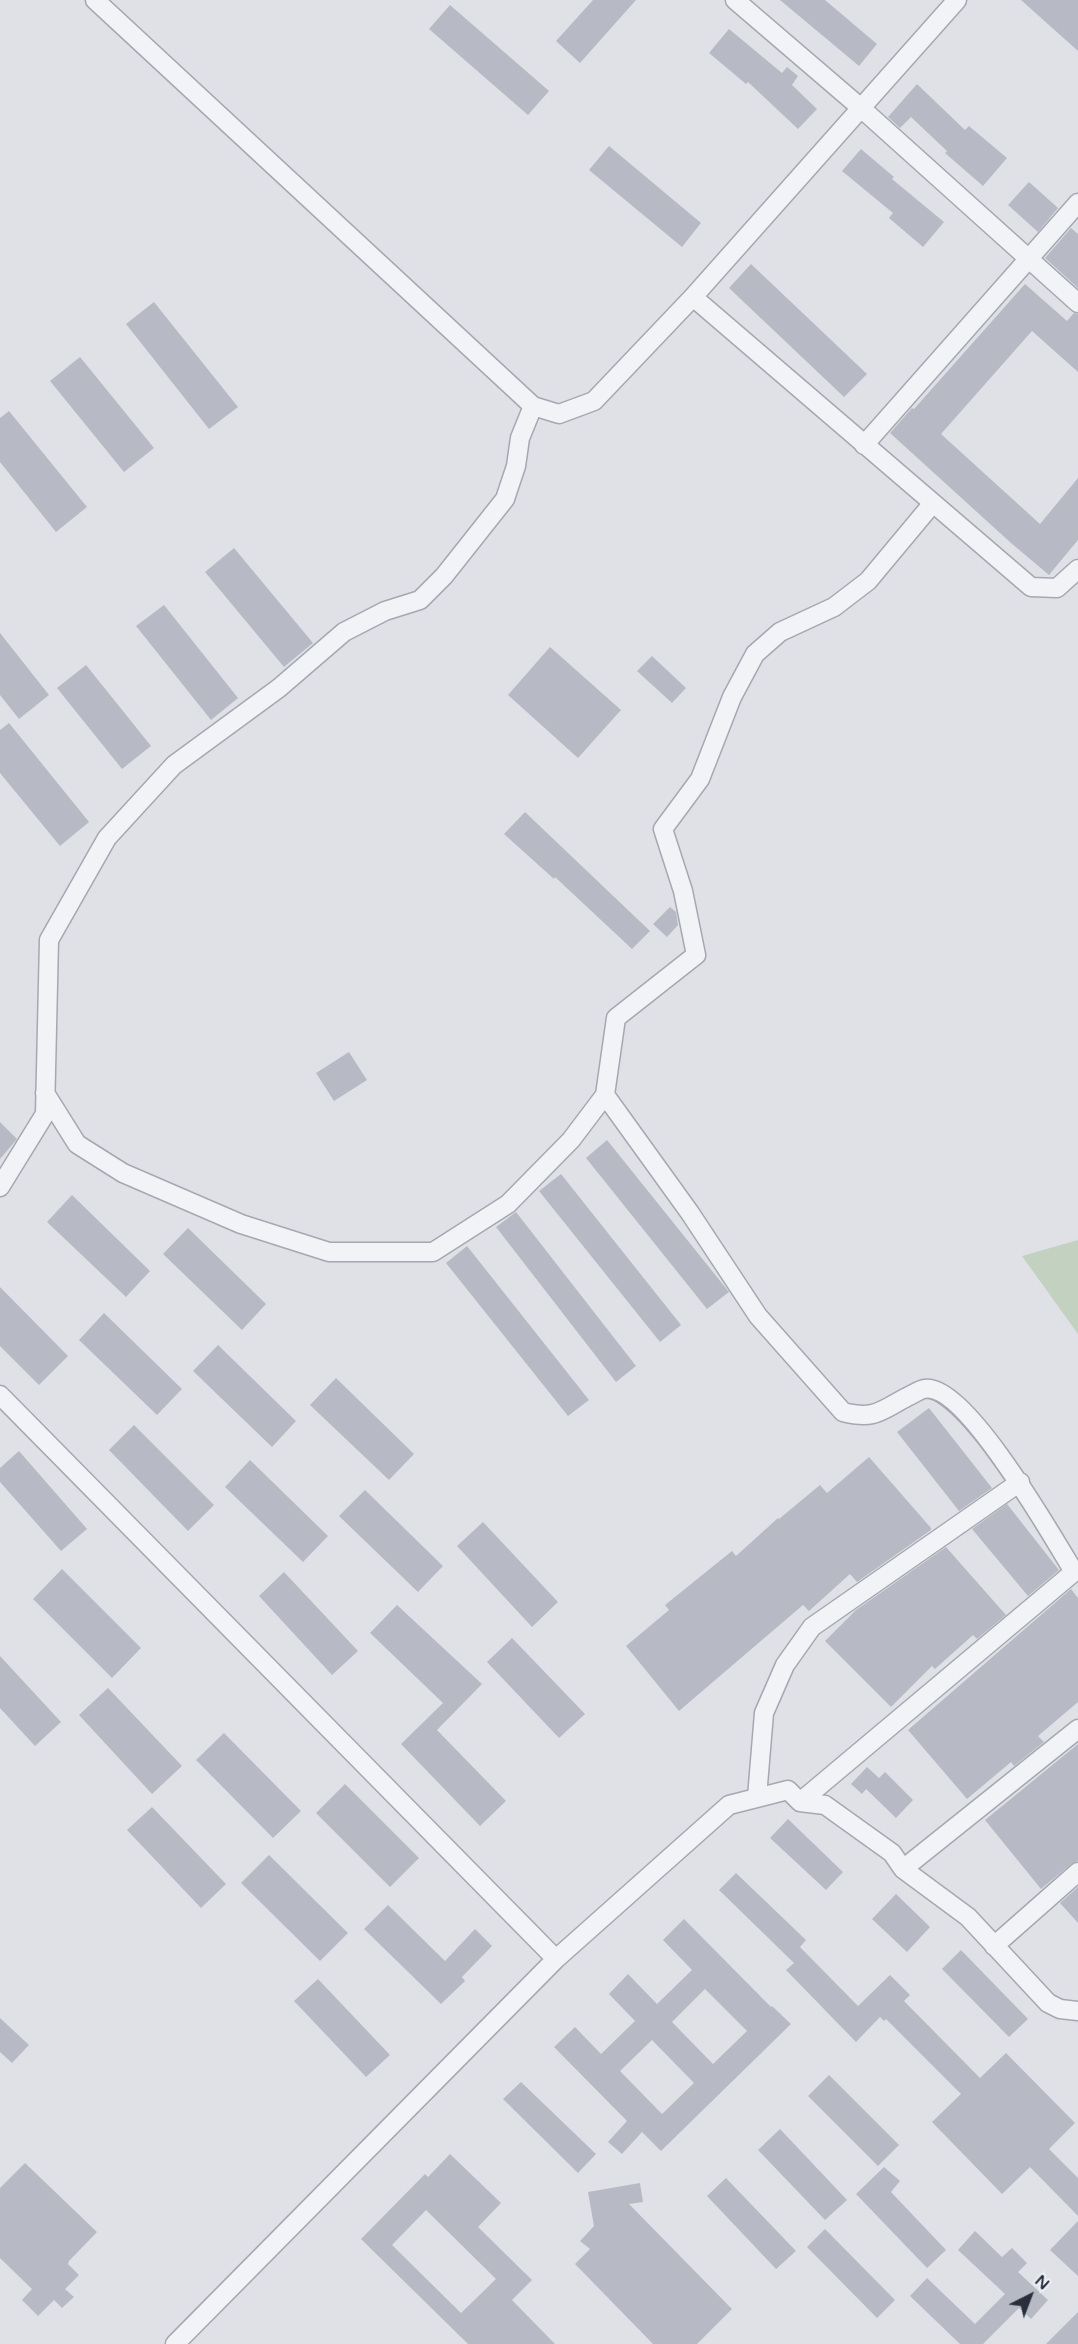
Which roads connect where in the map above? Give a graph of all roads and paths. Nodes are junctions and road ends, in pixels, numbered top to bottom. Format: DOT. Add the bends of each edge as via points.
graph roads {
  1 [pos="95,0"];
  2 [pos="735,0"];
  3 [pos="957,0"];
  4 [pos="861,108"];
  5 [pos="1078,203"];
  6 [pos="1028,259"];
  7 [pos="693,297"];
  8 [pos="1078,303"];
  9 [pos="533,406"];
  10 [pos="864,445"];
  11 [pos="933,503"];
  12 [pos="1078,569"];
  13 [pos="45,1093"];
  14 [pos="605,1095"];
  15 [pos="0,1188"];
  16 [pos="0,1395"];
  17 [pos="1020,1482"];
  18 [pos="1076,1572"];
  19 [pos="1078,1729"];
  20 [pos="757,1797"];
  21 [pos="800,1802"];
  22 [pos="903,1869"];
  23 [pos="1078,1872"];
  24 [pos="994,1946"];
  25 [pos="556,1959"];
  26 [pos="1078,2011"];
  27 [pos="175,2344"];
  1 -- 9 [label="street"];
  2 -- 4 [label="street"];
  3 -- 4 [label="street"];
  4 -- 6 [label="street"];
  4 -- 7 [label="street"];
  5 -- 6 [label="street"];
  6 -- 8 [label="street"];
  6 -- 10 [label="street"];
  7 -- 9 [label="street" via="594,400 559,414"];
  7 -- 10 [label="street"];
  9 -- 13 [label="street" via="520,438 505,499 444,576 420,600 385,611 344,632 279,688 174,765 107,838 49,940"];
  10 -- 11 [label="street"];
  11 -- 12 [label="street" via="1032,587 1057,588"];
  11 -- 14 [label="street" via="868,581 834,607 780,632 755,654 732,697 700,779 663,829 683,891 696,955 616,1018"];
  13 -- 14 [label="street" via="77,1144 123,1173 241,1224 328,1252 433,1252 508,1204 571,1140"];
  13 -- 15 [label="street" via="45,1114"];
  14 -- 17 [label="street" via="758,1316 843,1412 863,1417 924,1388 942,1392 957,1403"];
  16 -- 25 [label="street"];
  17 -- 18 [label="street"];
  17 -- 20 [label="street" via="812,1626 785,1665 764,1713"];
  18 -- 21 [label="street"];
  19 -- 22 [label="street"];
  20 -- 21 [label="street" via="788,1790"];
  20 -- 25 [label="street" via="729,1805 710,1820"];
  21 -- 22 [label="street" via="825,1805 892,1853"];
  22 -- 24 [label="street" via="968,1917"];
  23 -- 24 [label="street"];
  24 -- 26 [label="street" via="1048,2003"];
  25 -- 27 [label="street"];
}
